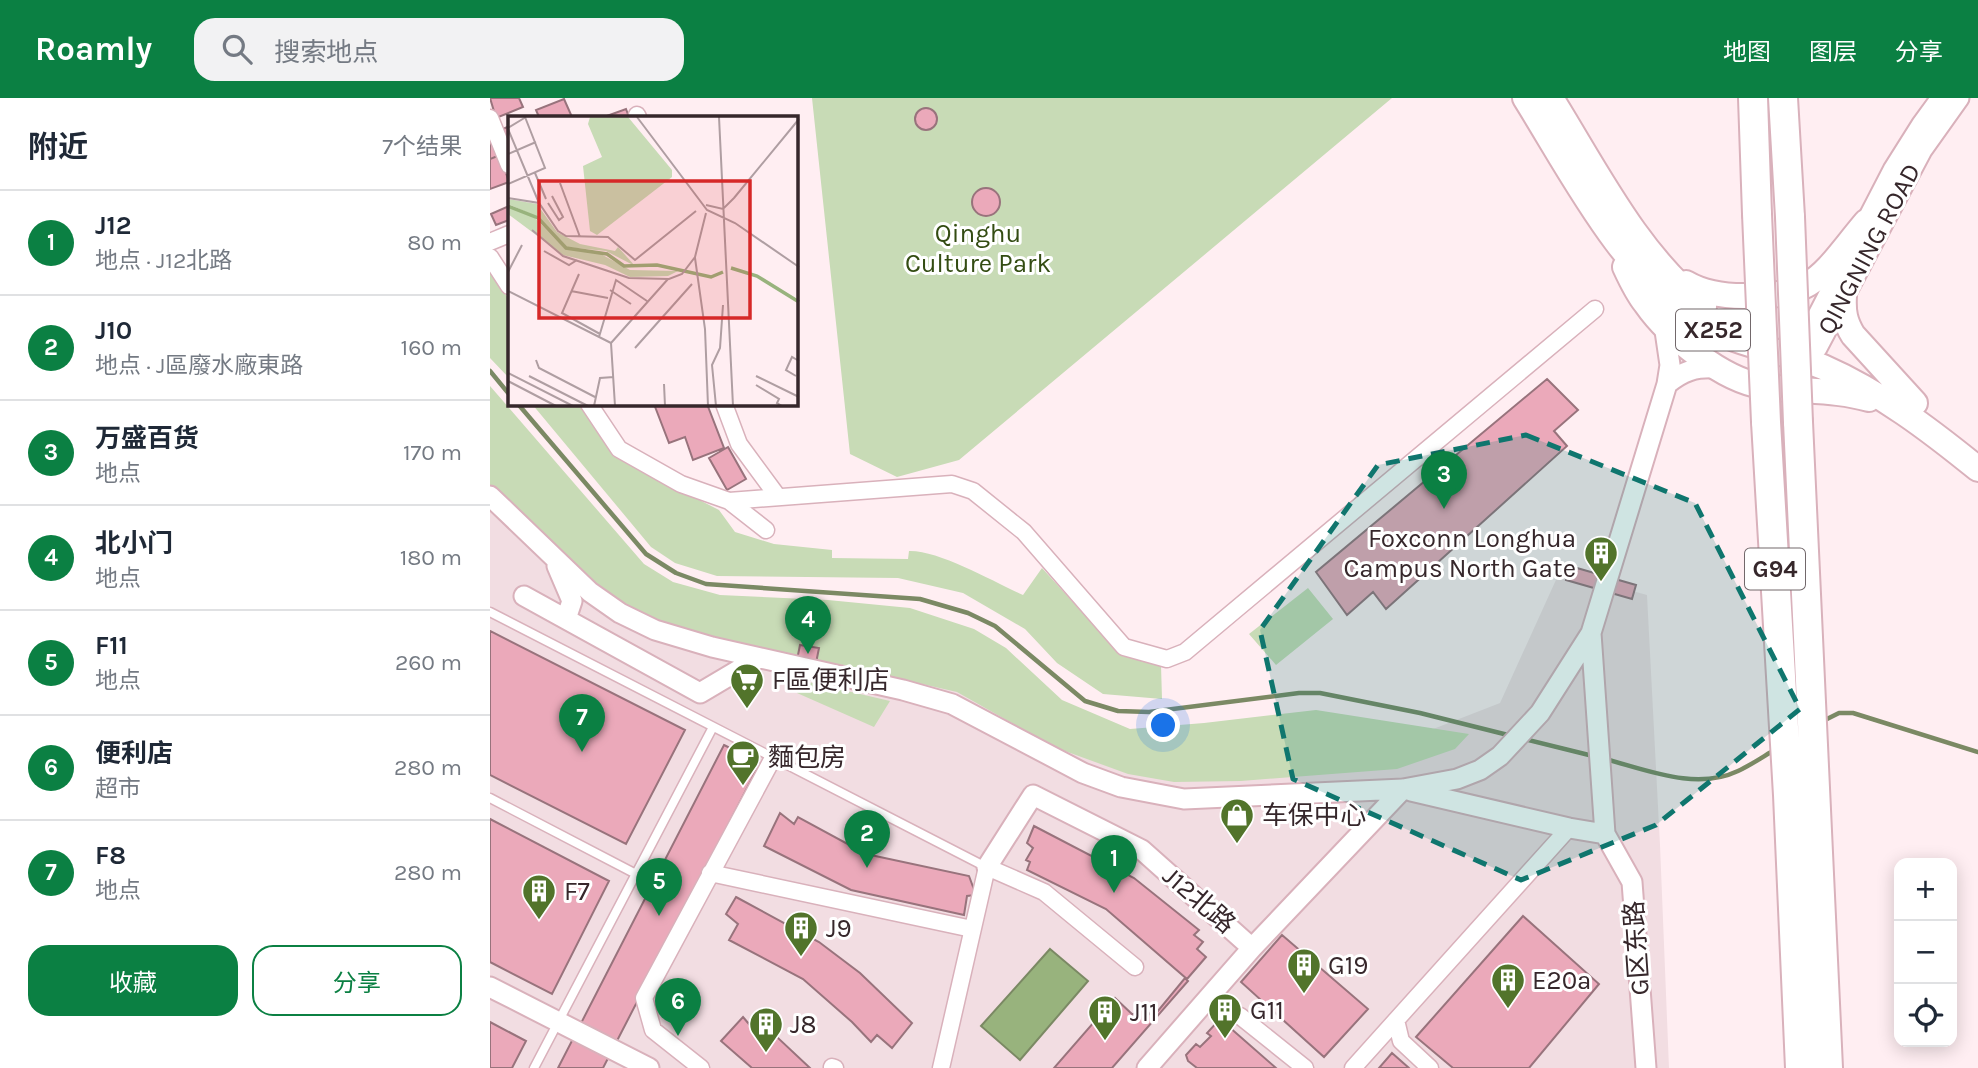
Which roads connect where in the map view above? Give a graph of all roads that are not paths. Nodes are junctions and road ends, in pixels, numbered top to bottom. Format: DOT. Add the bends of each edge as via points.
graph roads {
  1 [pos="1525,98"];
  2 [pos="1551,98"];
  3 [pos="1753,98"];
  4 [pos="1783,98"];
  5 [pos="1941,98"];
  6 [pos="1959,98"];
  7 [pos="490,118"];
  8 [pos="508,163"];
  9 [pos="1866,222"];
  10 [pos="1604,226"];
  11 [pos="508,234"];
  12 [pos="490,242"];
  13 [pos="490,257"];
  14 [pos="1666,271"];
  15 [pos="508,284"];
  16 [pos="1844,296"];
  17 [pos="1595,309"];
  18 [pos="1664,324"];
  19 [pos="1807,351"];
  20 [pos="1716,368"];
  21 [pos="1667,384"];
  22 [pos="590,406"];
  23 [pos="725,406"];
  24 [pos="1910,408"];
  25 [pos="1978,451"];
  26 [pos="1978,469"];
  27 [pos="490,496"];
  28 [pos="778,498"];
  29 [pos="729,501"];
  30 [pos="766,530"];
  31 [pos="552,556"];
  32 [pos="524,596"];
  33 [pos="490,612"];
  34 [pos="566,619"];
  35 [pos="1591,633"];
  36 [pos="759,658"];
  37 [pos="713,727"];
  38 [pos="773,758"];
  39 [pos="1403,789"];
  40 [pos="490,798"];
  41 [pos="1569,828"];
  42 [pos="1605,834"];
  43 [pos="987,867"];
  44 [pos="710,873"];
  45 [pos="636,874"];
  46 [pos="1807,917"];
  47 [pos="972,929"];
  48 [pos="1252,948"];
  49 [pos="1135,967"];
  50 [pos="490,986"];
  51 [pos="1240,1016"];
  52 [pos="1396,1020"];
  53 [pos="558,1021"];
  54 [pos="534,1068"];
  55 [pos="649,1068"];
  56 [pos="701,1068"];
  57 [pos="941,1068"];
  58 [pos="1147,1068"];
  59 [pos="1305,1068"];
  60 [pos="1353,1068"];
  61 [pos="1430,1068"];
  62 [pos="1646,1068"];
  63 [pos="1783,1068"];
  64 [pos="1800,1068"];
  65 [pos="1828,1068"];
  66 [pos="1839,1068"];
  1 -- 10 [label="main road, X252"];
  2 -- 14 [label="main road, X252" via="1624,215"];
  3 -- 46 [label="highway, G94, bridge" via="1788,795"];
  4 -- 46 [label="highway, G94, bridge" via="1814,781"];
  5 -- 9 [label="street, QINGNING ROAD" via="1907,146"];
  6 -- 16 [label="street, QINGNING ROAD" via="1922,150"];
  7 -- 8 [label="street"];
  9 -- 14 [label="main road" via="1821,275 1787,294 1711,293"];
  9 -- 19 [label="street, QINGNING ROAD"];
  10 -- 18 [label="main road" via="1635,287"];
  10 -- 19 [label="main road, X252" via="1655,286 1700,323 1752,346"];
  11 -- 12 [label="street"];
  13 -- 15 [label="street"];
  14 -- 19 [label="main road, X252" via="1683,290 1721,317"];
  16 -- 19 [label="street, QINGNING ROAD"];
  16 -- 24 [label="main road" via="1845,323"];
  17 -- 28 [label="street" via="1185,652 1167,659 1124,647 1024,532 973,491 952,484"];
  18 -- 20 [label="main road"];
  18 -- 21 [label="street" via="1670,365"];
  19 -- 24 [label="main road, X252" via="1838,374"];
  20 -- 21 [label="street" via="1682,372"];
  20 -- 24 [label="main road" via="1759,386 1856,396"];
  21 -- 35 [label="street"];
  22 -- 29 [label="street" via="618,449 681,484"];
  23 -- 28 [label="street" via="739,444"];
  24 -- 25 [label="main road, X252"];
  24 -- 26 [label="main road, X252"];
  27 -- 31 [label="street"];
  28 -- 29 [label="street"];
  29 -- 30 [label="street"];
  31 -- 34 [label="street" via="572,601"];
  31 -- 36 [label="street" via="620,613 655,630"];
  32 -- 34 [label="street"];
  33 -- 37 [label="lane"];
  34 -- 36 [label="street" via="700,692"];
  35 -- 39 [label="street" via="1540,713 1500,755 1457,779"];
  35 -- 42 [label="street"];
  36 -- 39 [label="street" via="952,704 1083,773 1121,787 1184,799"];
  37 -- 38 [label="lane"];
  37 -- 45 [label="lane"];
  38 -- 43 [label="lane"];
  38 -- 44 [label="street"];
  39 -- 41 [label="street"];
  39 -- 48 [label="street"];
  40 -- 45 [label="lane"];
  41 -- 42 [label="street"];
  41 -- 52 [label="street"];
  42 -- 62 [label="street, G区东路" via="1632,882"];
  43 -- 47 [label="street"];
  43 -- 48 [label="street, J12北路" via="1033,795 1142,850"];
  43 -- 49 [label="street" via="1044,892"];
  44 -- 47 [label="street"];
  44 -- 56 [label="street" via="644,998 653,1030"];
  45 -- 53 [label="lane"];
  46 -- 63 [label="highway"];
  46 -- 64 [label="highway, G94"];
  46 -- 65 [label="highway, G94"];
  46 -- 66 [label="highway"];
  47 -- 57 [label="street"];
  48 -- 58 [label="street"];
  50 -- 53 [label="street"];
  51 -- 59 [label="street"];
  52 -- 60 [label="street"];
  52 -- 61 [label="street" via="1401,1041"];
  53 -- 54 [label="lane"];
  53 -- 55 [label="street"];
}
